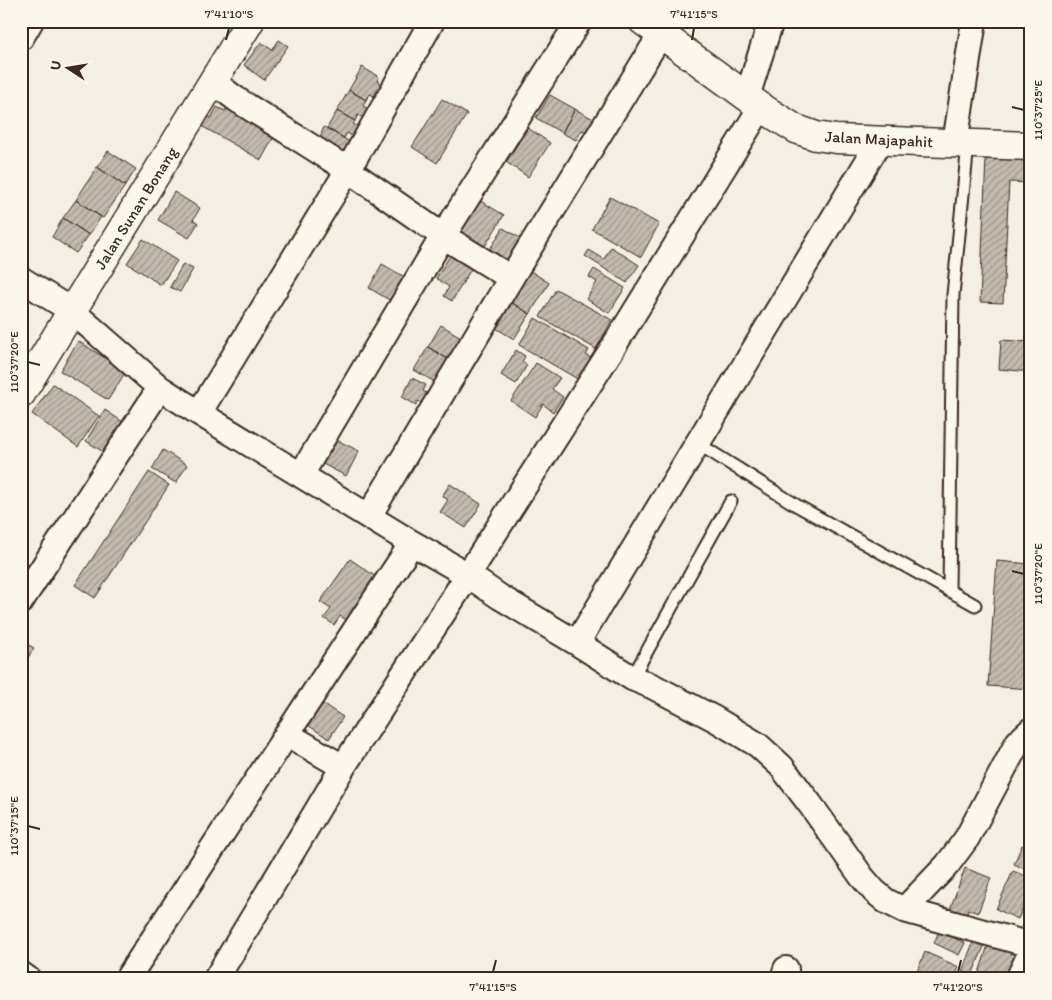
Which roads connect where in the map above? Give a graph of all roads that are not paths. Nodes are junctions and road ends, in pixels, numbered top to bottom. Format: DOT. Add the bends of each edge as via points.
graph roads {
  1 [pos="32,21"];
  2 [pos="250,21"];
  3 [pos="432,21"];
  4 [pos="579,21"];
  5 [pos="771,21"];
  6 [pos="974,21"];
  7 [pos="652,28"];
  8 [pos="21,38"];
  9 [pos="212,81"];
  10 [pos="754,102"];
  11 [pos="880,141"];
  12 [pos="961,143"];
  13 [pos="1031,146"];
  14 [pos="348,170"];
  15 [pos="443,236"];
  16 [pos="511,278"];
  17 [pos="21,279"];
  18 [pos="72,311"];
  19 [pos="160,388"];
  20 [pos="21,394"];
  21 [pos="199,413"];
  22 [pos="697,443"];
  23 [pos="301,475"];
  24 [pos="731,500"];
  25 [pos="368,516"];
  26 [pos="412,543"];
  27 [pos="468,575"];
  28 [pos="949,591"];
  29 [pos="21,601"];
  30 [pos="975,605"];
  31 [pos="577,643"];
  32 [pos="632,678"];
  33 [pos="1031,730"];
  34 [pos="287,734"];
  35 [pos="343,767"];
  36 [pos="904,910"];
  37 [pos="1031,945"];
  38 [pos="1031,952"];
  39 [pos="21,974"];
  40 [pos="28,979"];
  41 [pos="127,979"];
  42 [pos="216,979"];
  43 [pos="1018,979"];
  1 -- 8 [label="street"];
  2 -- 9 [label="street, Jalan Sunan Bonang"];
  3 -- 14 [label="street"];
  4 -- 15 [label="street"];
  5 -- 10 [label="street"];
  6 -- 12 [label="street"];
  7 -- 10 [label="street, Jalan Majapahit"];
  7 -- 16 [label="street"];
  9 -- 14 [label="street"];
  9 -- 18 [label="street, Jalan Sunan Bonang"];
  10 -- 11 [label="street, Jalan Majapahit" via="796,129 816,136"];
  10 -- 27 [label="street" via="612,349"];
  11 -- 12 [label="street, Jalan Majapahit"];
  11 -- 22 [label="street"];
  12 -- 13 [label="street, Jalan Majapahit"];
  12 -- 28 [label="lane" via="953,295"];
  14 -- 15 [label="street"];
  14 -- 21 [label="street"];
  15 -- 16 [label="street"];
  15 -- 23 [label="street"];
  16 -- 25 [label="street"];
  17 -- 18 [label="street"];
  18 -- 19 [label="street"];
  18 -- 20 [label="street, Jalan Sunan Bonang"];
  19 -- 21 [label="street"];
  19 -- 29 [label="street"];
  21 -- 23 [label="street"];
  22 -- 28 [label="lane" via="796,505"];
  22 -- 31 [label="street"];
  23 -- 25 [label="street"];
  24 -- 32 [label="lane"];
  25 -- 26 [label="street"];
  26 -- 27 [label="street"];
  26 -- 34 [label="street"];
  27 -- 31 [label="street" via="500,598"];
  27 -- 35 [label="street"];
  28 -- 30 [label="lane"];
  31 -- 32 [label="street"];
  32 -- 36 [label="street" via="714,719 768,753 862,876 886,901"];
  33 -- 36 [label="street" via="1018,742 967,838 948,865"];
  34 -- 35 [label="street"];
  34 -- 41 [label="street"];
  35 -- 42 [label="street"];
  36 -- 37 [label="street"];
  38 -- 43 [label="street"];
  39 -- 40 [label="street"];
}
